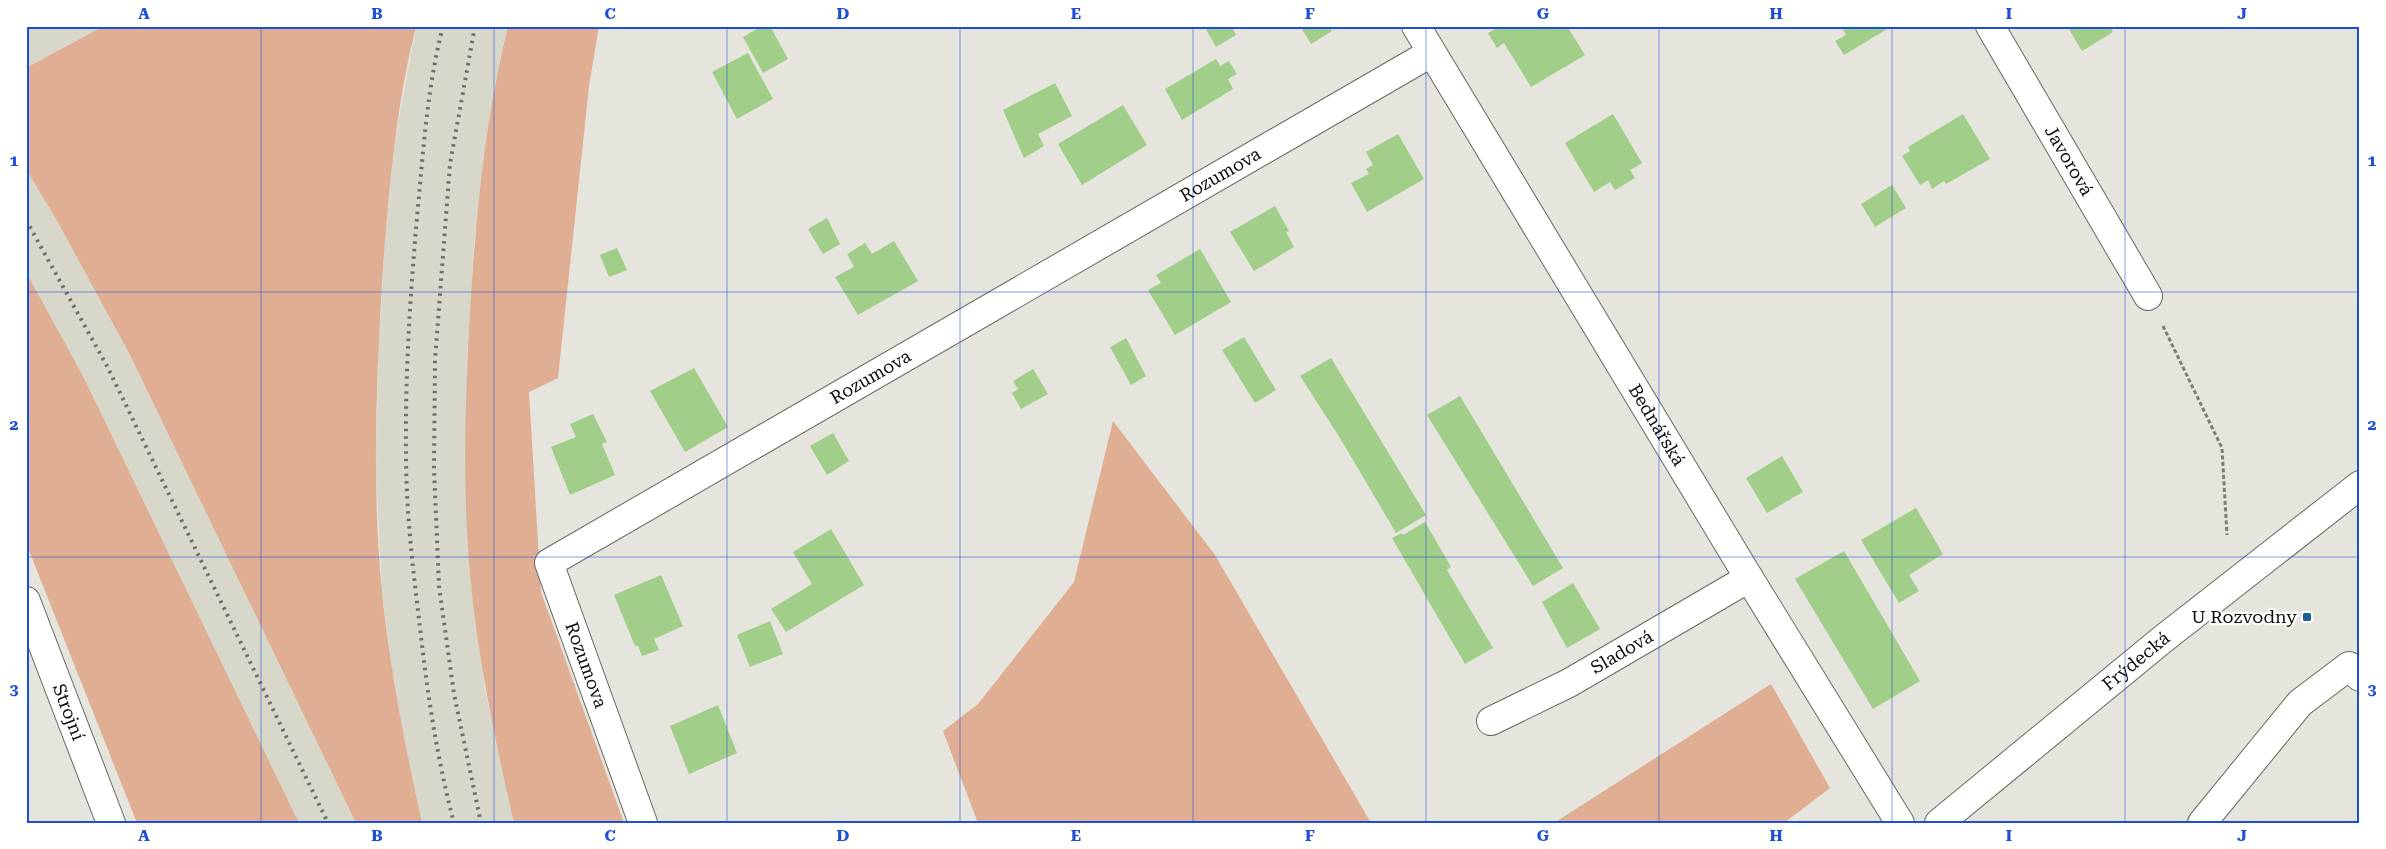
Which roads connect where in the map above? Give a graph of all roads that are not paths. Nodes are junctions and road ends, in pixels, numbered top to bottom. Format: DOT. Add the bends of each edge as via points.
graph roads {
  1 [pos="1416,26"];
  2 [pos="1990,26"];
  3 [pos="1431,53"];
  4 [pos="2148,296"];
  5 [pos="2360,485"];
  6 [pos="1749,578"];
  7 [pos="26,601"];
  8 [pos="2360,677"];
  9 [pos="1491,721"];
  10 [pos="111,823"];
  11 [pos="643,823"];
  12 [pos="1900,823"];
  13 [pos="1939,823"];
  14 [pos="2202,823"];
  1 -- 3 [label="street, Bednářská"];
  2 -- 4 [label="street, Javorová"];
  3 -- 6 [label="street, Bednářská"];
  3 -- 11 [label="street, Rozumova" via="549,563"];
  5 -- 13 [label="street, Frýdecká" via="2163,639"];
  6 -- 9 [label="street, Sladová" via="1569,683"];
  6 -- 12 [label="street, Bednářská"];
  7 -- 10 [label="street, Strojní"];
  8 -- 14 [label="street" via="2349,666 2300,703"];
}
